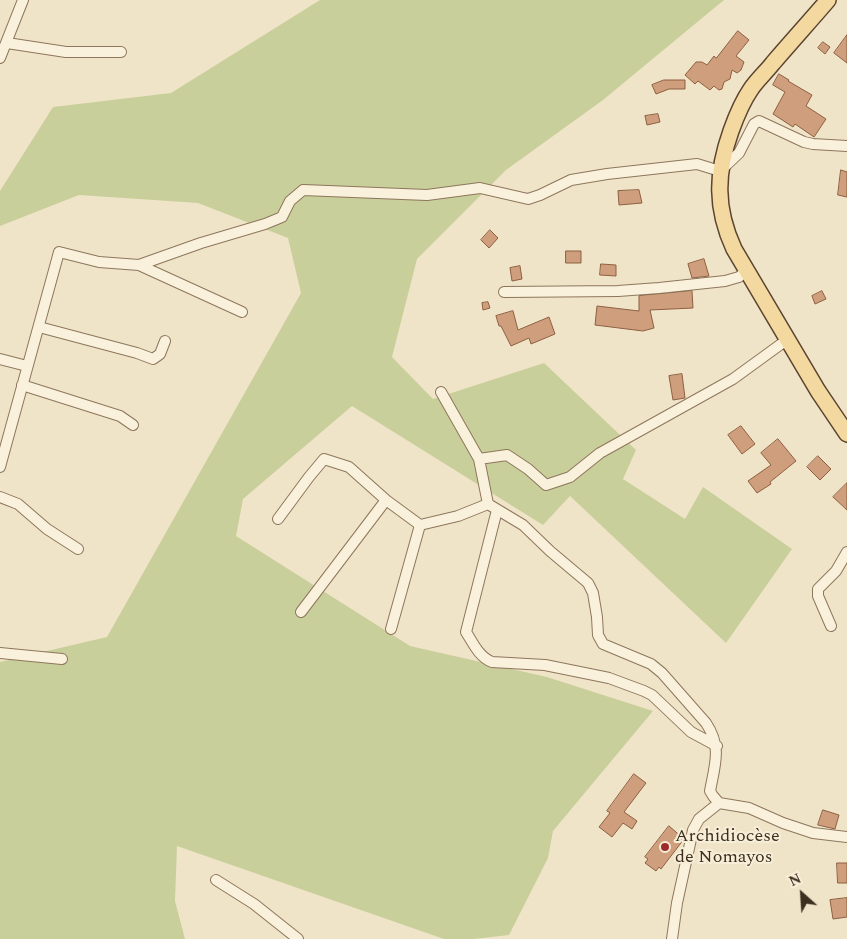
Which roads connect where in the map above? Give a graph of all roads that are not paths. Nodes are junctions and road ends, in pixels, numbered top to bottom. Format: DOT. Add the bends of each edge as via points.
graph roads {
  1 [pos="23,0"];
  2 [pos="828,0"];
  3 [pos="7,43"];
  4 [pos="121,52"];
  5 [pos="0,58"];
  6 [pos="847,146"];
  7 [pos="720,171"];
  8 [pos="139,265"];
  9 [pos="747,270"];
  10 [pos="504,292"];
  11 [pos="242,312"];
  12 [pos="40,327"];
  13 [pos="788,339"];
  14 [pos="165,341"];
  15 [pos="0,359"];
  16 [pos="27,366"];
  17 [pos="22,385"];
  18 [pos="441,392"];
  19 [pos="133,425"];
  20 [pos="845,426"];
  21 [pos="479,459"];
  22 [pos="0,467"];
  23 [pos="0,497"];
  24 [pos="386,500"];
  25 [pos="492,507"];
  26 [pos="278,519"];
  27 [pos="420,525"];
  28 [pos="78,549"];
  29 [pos="847,552"];
  30 [pos="301,612"];
  31 [pos="831,626"];
  32 [pos="391,629"];
  33 [pos="0,653"];
  34 [pos="62,659"];
  35 [pos="716,746"];
  36 [pos="720,803"];
  37 [pos="847,837"];
  38 [pos="216,880"];
  39 [pos="298,939"];
  40 [pos="672,939"];
  1 -- 3 [label="street"];
  2 -- 7 [label="main road" via="751,89 734,123"];
  3 -- 4 [label="street" via="66,52"];
  3 -- 5 [label="street"];
  6 -- 7 [label="street" via="804,142 759,121 754,124 739,153"];
  7 -- 8 [label="street" via="697,164 607,174 571,180 528,199 480,188 427,195 304,190 290,201 282,216 265,224"];
  7 -- 9 [label="main road" via="719,193 727,233"];
  8 -- 11 [label="street"];
  8 -- 12 [label="street" via="99,262 59,252"];
  9 -- 10 [label="street" via="739,277 725,281 659,288"];
  9 -- 13 [label="main road"];
  12 -- 14 [label="street" via="153,359 160,354"];
  12 -- 16 [label="street"];
  13 -- 20 [label="main road" via="818,391"];
  13 -- 21 [label="street" via="733,379 600,454 570,477 546,485 508,456"];
  15 -- 16 [label="street"];
  16 -- 17 [label="street"];
  17 -- 19 [label="street" via="120,416"];
  17 -- 22 [label="street"];
  18 -- 21 [label="street"];
  21 -- 25 [label="street"];
  23 -- 28 [label="street" via="18,504 47,529"];
  24 -- 26 [label="street" via="349,468 324,459"];
  24 -- 27 [label="street"];
  24 -- 30 [label="street"];
  25 -- 27 [label="street"];
  25 -- 35 [label="street" via="523,525 588,583 594,593 598,635 603,644 651,664 662,673 712,731"];
  25 -- 35 [label="street" via="466,632 481,655 492,662 545,664 609,678 644,690 691,732"];
  27 -- 32 [label="street"];
  29 -- 31 [label="street" via="818,589"];
  33 -- 34 [label="street"];
  35 -- 36 [label="street" via="710,791"];
  36 -- 37 [label="street" via="750,808 813,833"];
  36 -- 40 [label="street" via="699,819 693,830"];
  38 -- 39 [label="street" via="254,904"];
}
